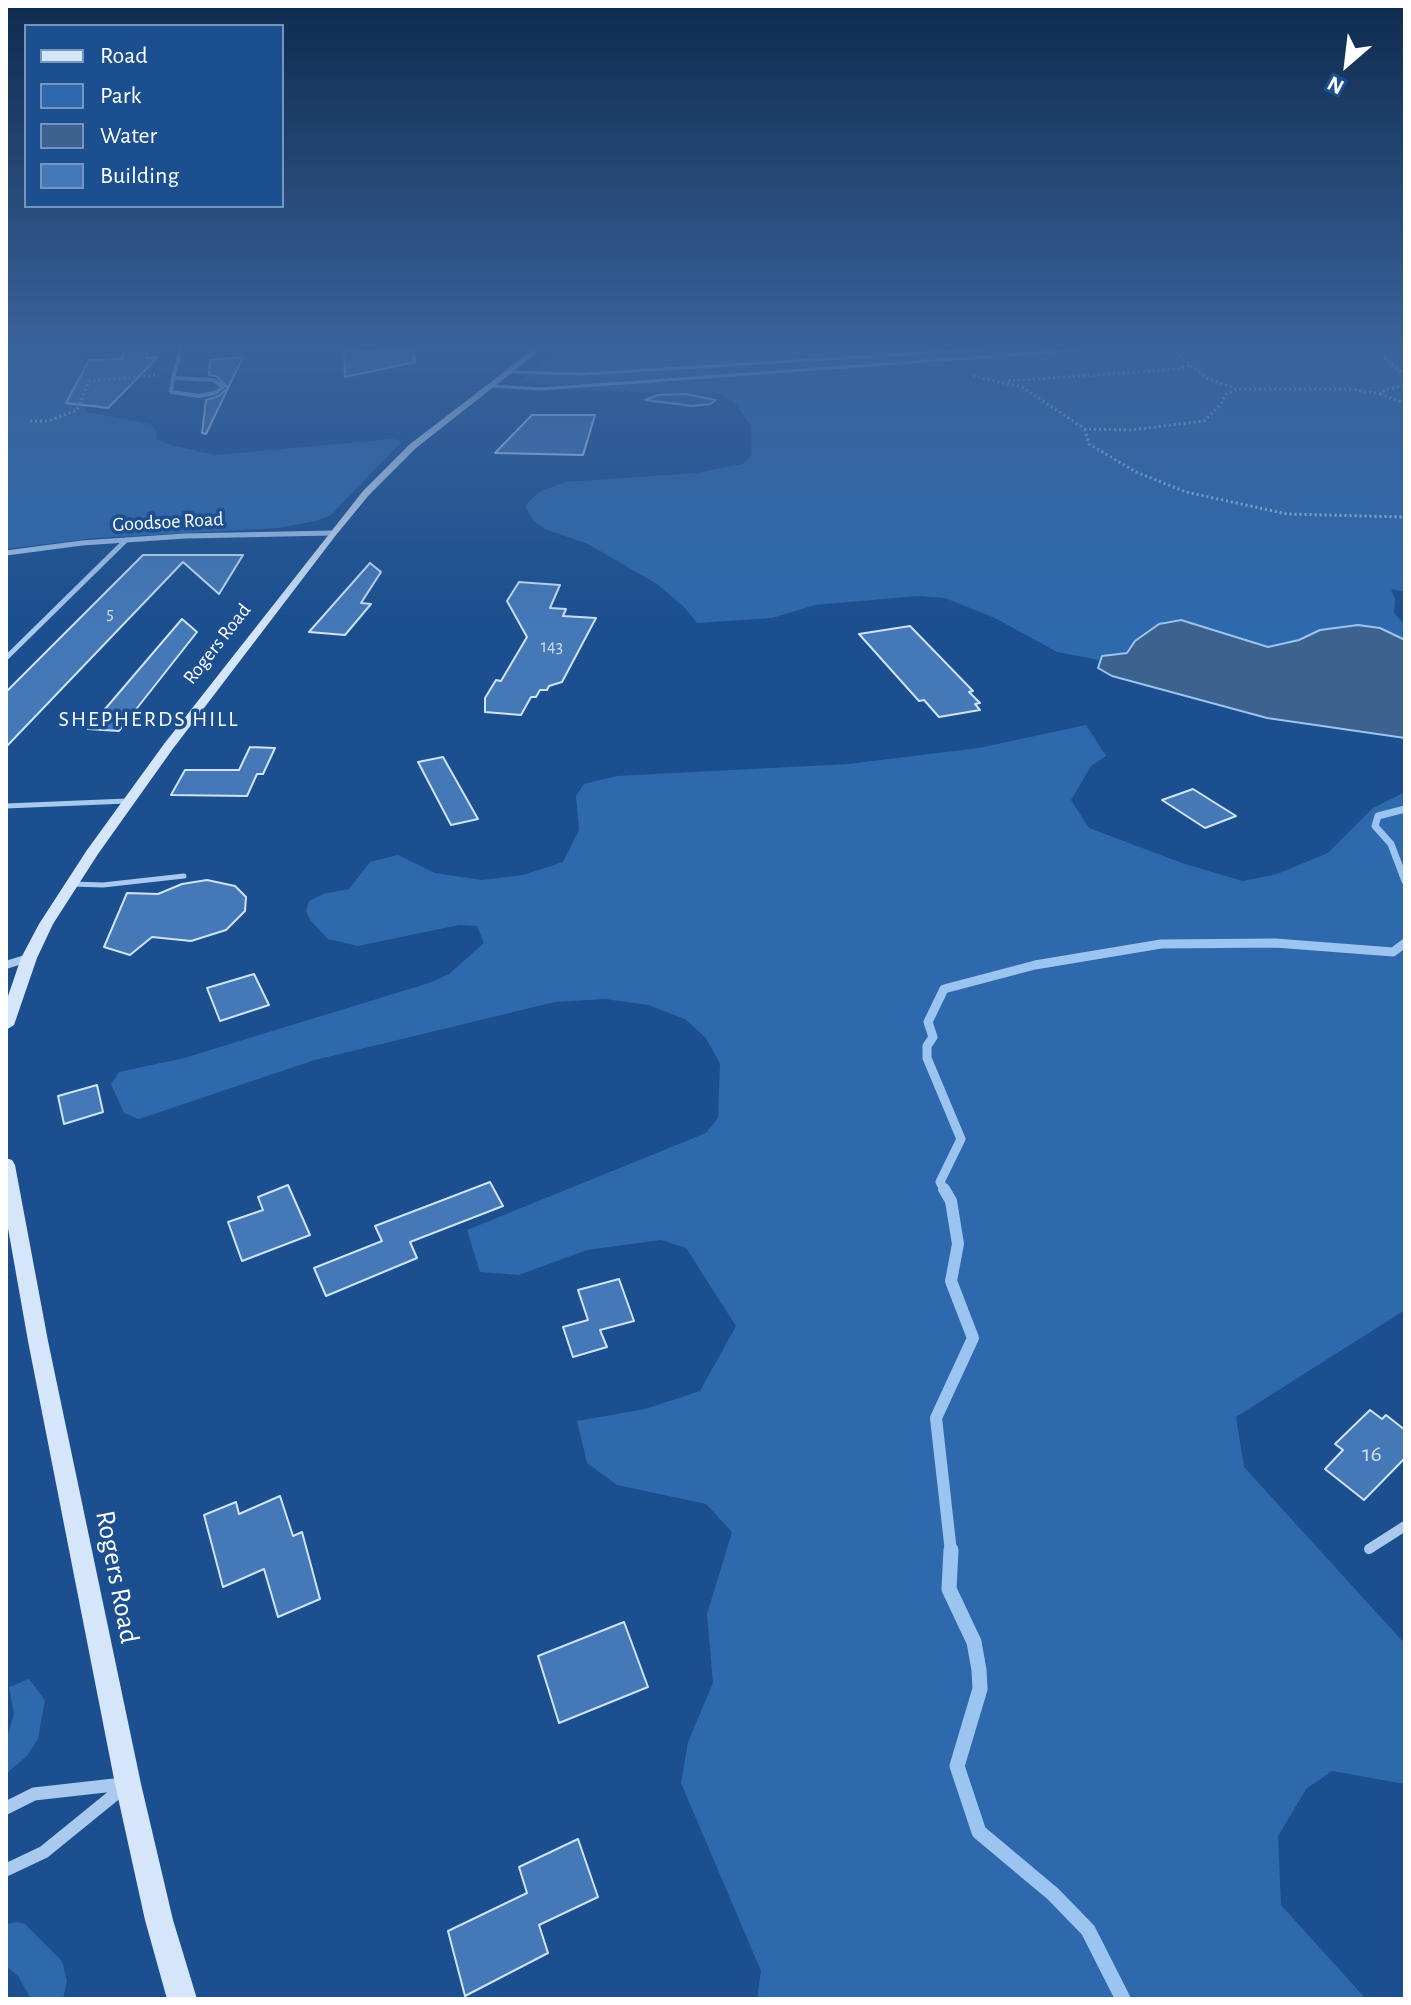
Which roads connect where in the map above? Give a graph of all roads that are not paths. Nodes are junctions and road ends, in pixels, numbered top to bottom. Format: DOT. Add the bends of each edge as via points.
graph roads {
  1 [pos="417,443"];
  2 [pos="333,533"];
  3 [pos="126,540"];
  4 [pos="6,553"];
  5 [pos="6,658"];
  6 [pos="127,801"];
  7 [pos="6,806"];
  8 [pos="184,876"];
  9 [pos="72,884"];
  10 [pos="29,958"];
  11 [pos="6,965"];
  12 [pos="6,1025"];
  13 [pos="6,1165"];
  14 [pos="1405,1526"];
  15 [pos="1369,1549"];
  16 [pos="128,1784"];
  17 [pos="6,1808"];
  18 [pos="6,1870"];
  19 [pos="182,1999"];
  1 -- 2 [label="main road, Rogers Road"];
  2 -- 3 [label="street, Goodsoe Road"];
  2 -- 6 [label="main road, Rogers Road"];
  3 -- 4 [label="street, Goodsoe Road"];
  3 -- 5 [label="street"];
  6 -- 7 [label="lane"];
  6 -- 9 [label="main road, Rogers Road"];
  8 -- 9 [label="lane"];
  9 -- 10 [label="main road, Rogers Road"];
  10 -- 11 [label="street"];
  10 -- 12 [label="main road, Rogers Road"];
  13 -- 16 [label="main road, Rogers Road"];
  14 -- 15 [label="street"];
  16 -- 17 [label="street" via="34,1794"];
  16 -- 18 [label="street" via="44,1852"];
  16 -- 19 [label="main road, Rogers Road"];
}
